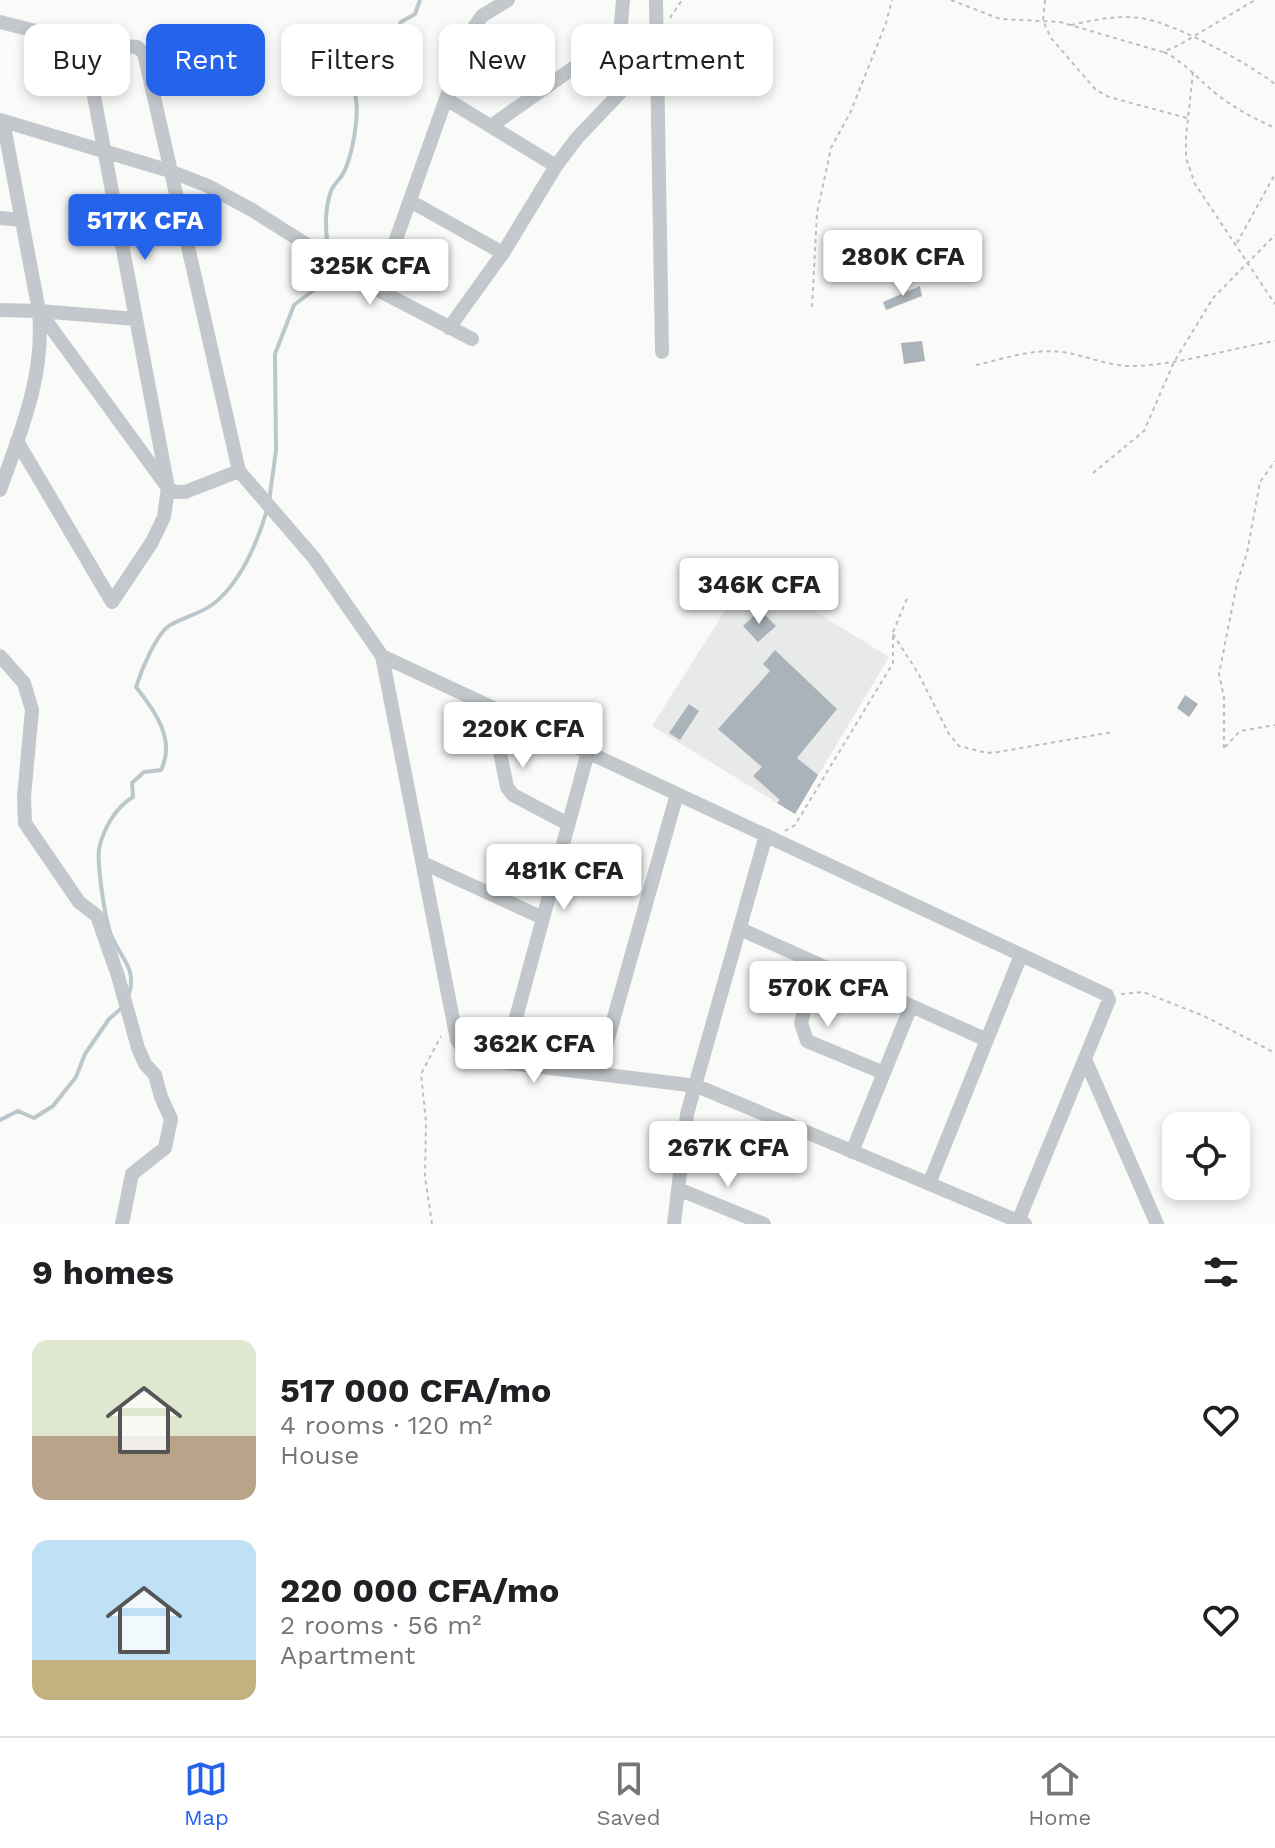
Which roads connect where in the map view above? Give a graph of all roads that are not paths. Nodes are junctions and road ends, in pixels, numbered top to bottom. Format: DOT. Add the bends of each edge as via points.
graph roads {
  1 [pos="508,0"];
  2 [pos="623,0"];
  3 [pos="656,0"];
  4 [pos="0,22"];
  5 [pos="621,24"];
  6 [pos="24,28"];
  7 [pos="130,46"];
  8 [pos="571,70"];
  9 [pos="94,96"];
  10 [pos="614,96"];
  11 [pos="446,99"];
  12 [pos="2,120"];
  13 [pos="491,126"];
  14 [pos="104,151"];
  15 [pos="556,166"];
  16 [pos="170,171"];
  17 [pos="410,201"];
  18 [pos="0,218"];
  19 [pos="22,220"];
  20 [pos="503,253"];
  21 [pos="378,290"];
  22 [pos="0,310"];
  23 [pos="39,311"];
  24 [pos="136,319"];
  25 [pos="449,328"];
  26 [pos="472,339"];
  27 [pos="662,352"];
  28 [pos="17,441"];
  29 [pos="239,471"];
  30 [pos="168,488"];
  31 [pos="0,490"];
  32 [pos="0,656"];
  33 [pos="382,656"];
  34 [pos="491,707"];
  35 [pos="588,752"];
  36 [pos="677,794"];
  37 [pos="568,824"];
  38 [pos="770,837"];
  39 [pos="423,863"];
  40 [pos="543,918"];
  41 [pos="740,929"];
  42 [pos="1021,955"];
  43 [pos="816,963"];
  44 [pos="911,1006"];
  45 [pos="987,1040"];
  46 [pos="1085,1059"];
  47 [pos="504,1062"];
  48 [pos="884,1073"];
  49 [pos="598,1074"];
  50 [pos="697,1086"];
  51 [pos="852,1152"];
  52 [pos="929,1184"];
  53 [pos="678,1189"];
  54 [pos="1020,1223"];
  55 [pos="122,1224"];
  56 [pos="674,1224"];
  57 [pos="764,1224"];
  58 [pos="1157,1224"];
  1 -- 11 [label="street" via="475,23"];
  2 -- 5 [label="street"];
  3 -- 27 [label="street"];
  4 -- 6 [label="street"];
  7 -- 16 [label="street" via="144,53"];
  8 -- 13 [label="street"];
  9 -- 14 [label="street"];
  10 -- 15 [label="street"];
  11 -- 13 [label="street"];
  11 -- 17 [label="street"];
  12 -- 14 [label="street"];
  12 -- 19 [label="street"];
  13 -- 15 [label="street"];
  14 -- 16 [label="street"];
  14 -- 24 [label="street"];
  15 -- 20 [label="street"];
  16 -- 21 [label="street" via="252,210"];
  16 -- 29 [label="street"];
  17 -- 20 [label="street"];
  17 -- 21 [label="street"];
  18 -- 19 [label="street"];
  19 -- 23 [label="street"];
  20 -- 25 [label="street"];
  21 -- 25 [label="street"];
  22 -- 23 [label="street"];
  23 -- 24 [label="street"];
  23 -- 28 [label="street" via="38,368"];
  23 -- 30 [label="street"];
  24 -- 30 [label="street"];
  25 -- 26 [label="street"];
  28 -- 30 [label="street" via="112,602 152,542 164,517"];
  28 -- 31 [label="street"];
  29 -- 30 [label="street" via="185,492"];
  29 -- 33 [label="street" via="314,558"];
  32 -- 55 [label="street" via="24,683 32,710 25,823 79,902 97,916 138,1048 155,1075 171,1119 165,1148 132,1174"];
  33 -- 34 [label="street"];
  33 -- 39 [label="street"];
  34 -- 35 [label="street"];
  34 -- 37 [label="street" via="507,787"];
  35 -- 36 [label="street"];
  35 -- 37 [label="street"];
  36 -- 38 [label="street"];
  36 -- 49 [label="street"];
  37 -- 40 [label="street"];
  38 -- 41 [label="street"];
  38 -- 42 [label="street"];
  39 -- 40 [label="street"];
  39 -- 47 [label="street" via="457,1040 476,1059"];
  40 -- 47 [label="street"];
  41 -- 43 [label="street"];
  41 -- 50 [label="street"];
  42 -- 45 [label="street"];
  42 -- 46 [label="street" via="1107,995"];
  43 -- 44 [label="street"];
  43 -- 48 [label="street" via="801,1023 807,1041"];
  44 -- 45 [label="street"];
  44 -- 48 [label="street"];
  45 -- 52 [label="street"];
  46 -- 54 [label="street"];
  46 -- 58 [label="street"];
  47 -- 49 [label="street"];
  48 -- 51 [label="street"];
  49 -- 50 [label="street"];
  50 -- 51 [label="street"];
  50 -- 53 [label="street" via="685,1124"];
  51 -- 52 [label="street"];
  52 -- 54 [label="street"];
  53 -- 56 [label="street"];
  53 -- 57 [label="street"];
}
